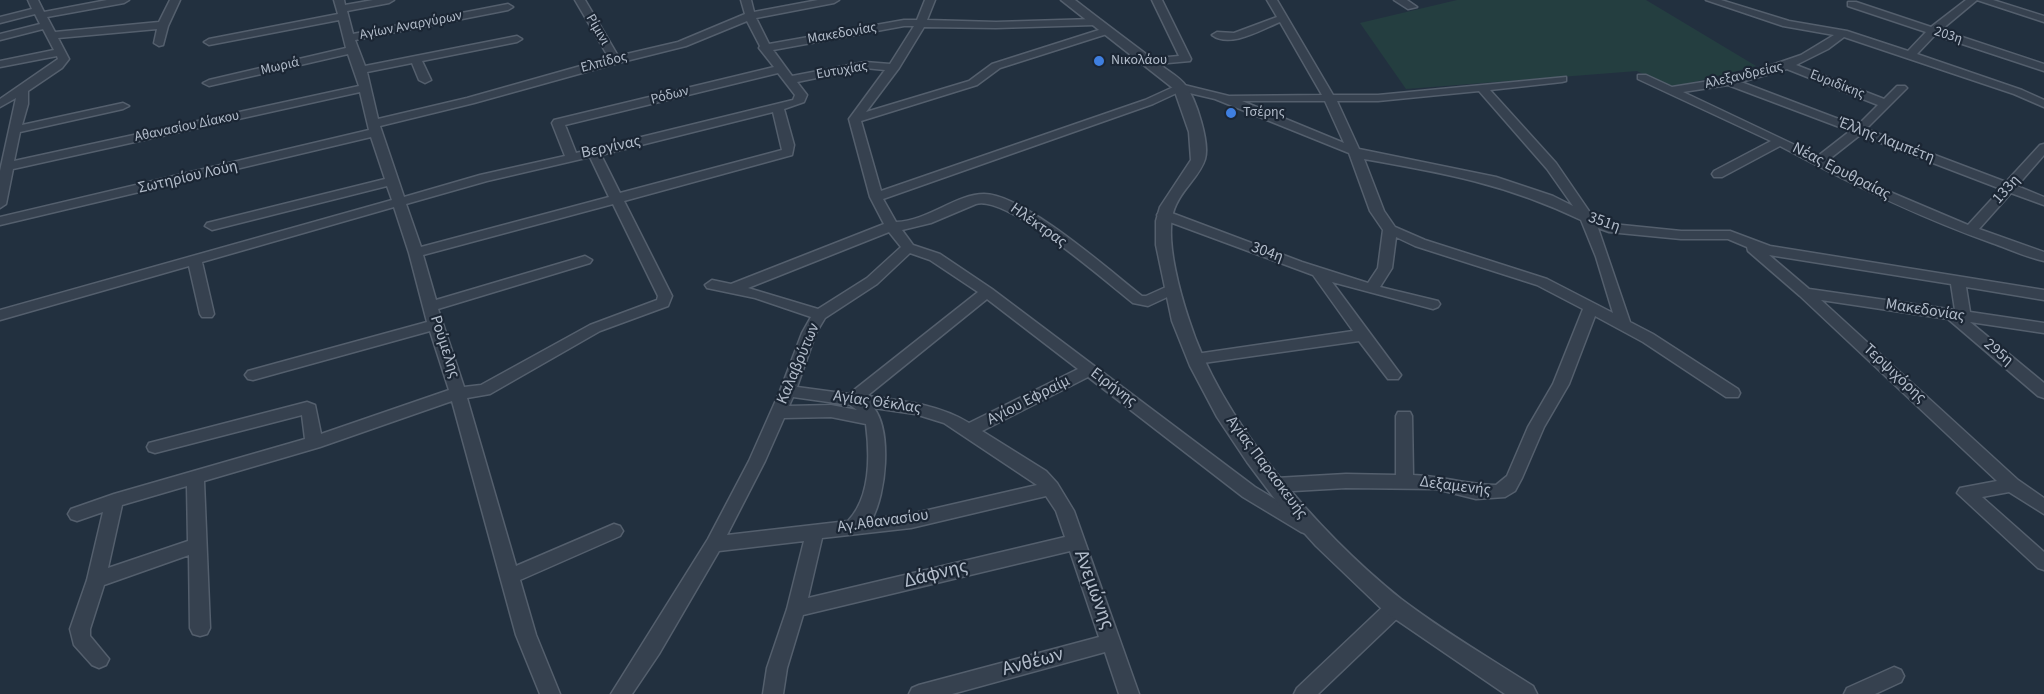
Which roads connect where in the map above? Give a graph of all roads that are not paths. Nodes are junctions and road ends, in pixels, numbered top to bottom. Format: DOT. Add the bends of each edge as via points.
graph roads {
  1 [pos="124,0"];
  2 [pos="175,0"];
  3 [pos="389,0"];
  4 [pos="580,0"];
  5 [pos="746,0"];
  6 [pos="834,0"];
  7 [pos="930,0"];
  8 [pos="1066,0"];
  9 [pos="1157,0"];
  10 [pos="1272,0"];
  11 [pos="1399,0"];
  12 [pos="1711,0"];
  13 [pos="1972,0"];
  14 [pos="1982,0"];
  15 [pos="1852,4"];
  16 [pos="508,6"];
  17 [pos="1412,7"];
  18 [pos="341,8"];
  19 [pos="750,16"];
  20 [pos="43,17"];
  21 [pos="1282,18"];
  22 [pos="2044,19"];
  23 [pos="0,20"];
  24 [pos="1094,22"];
  25 [pos="921,24"];
  26 [pos="161,25"];
  27 [pos="1106,31"];
  28 [pos="1933,31"];
  29 [pos="1843,33"];
  30 [pos="1217,35"];
  31 [pos="0,37"];
  32 [pos="517,39"];
  33 [pos="209,42"];
  34 [pos="159,43"];
  35 [pos="351,44"];
  36 [pos="764,48"];
  37 [pos="60,52"];
  38 [pos="1911,56"];
  39 [pos="615,60"];
  40 [pos="416,61"];
  41 [pos="1146,62"];
  42 [pos="0,64"];
  43 [pos="1788,66"];
  44 [pos="893,68"];
  45 [pos="2044,68"];
  46 [pos="781,69"];
  47 [pos="361,70"];
  48 [pos="1642,77"];
  49 [pos="1562,79"];
  50 [pos="425,80"];
  51 [pos="790,80"];
  52 [pos="1728,81"];
  53 [pos="208,83"];
  54 [pos="1180,87"];
  55 [pos="365,88"];
  56 [pos="1482,88"];
  57 [pos="1901,88"];
  58 [pos="1672,90"];
  59 [pos="22,91"];
  60 [pos="1219,96"];
  61 [pos="1330,99"];
  62 [pos="0,104"];
  63 [pos="1887,104"];
  64 [pos="2044,104"];
  65 [pos="123,106"];
  66 [pos="778,109"];
  67 [pos="855,119"];
  68 [pos="374,128"];
  69 [pos="14,130"];
  70 [pos="1858,130"];
  71 [pos="1780,141"];
  72 [pos="2044,148"];
  73 [pos="1355,152"];
  74 [pos="594,153"];
  75 [pos="571,156"];
  76 [pos="1820,161"];
  77 [pos="8,166"];
  78 [pos="1718,174"];
  79 [pos="391,181"];
  80 [pos="2009,188"];
  81 [pos="876,197"];
  82 [pos="617,198"];
  83 [pos="2044,201"];
  84 [pos="398,202"];
  85 [pos="0,204"];
  86 [pos="1164,215"];
  87 [pos="1586,217"];
  88 [pos="0,221"];
  89 [pos="212,226"];
  90 [pos="892,226"];
  91 [pos="1390,230"];
  92 [pos="1970,231"];
  93 [pos="1743,242"];
  94 [pos="908,248"];
  95 [pos="416,253"];
  96 [pos="2044,257"];
  97 [pos="195,260"];
  98 [pos="585,260"];
  99 [pos="1317,272"];
  100 [pos="1958,282"];
  101 [pos="712,285"];
  102 [pos="734,288"];
  103 [pos="1371,289"];
  104 [pos="1172,290"];
  105 [pos="987,292"];
  106 [pos="1805,293"];
  107 [pos="2044,295"];
  108 [pos="1433,304"];
  109 [pos="431,306"];
  110 [pos="1590,309"];
  111 [pos="207,314"];
  112 [pos="0,315"];
  113 [pos="820,315"];
  114 [pos="1958,316"];
  115 [pos="435,325"];
  116 [pos="1624,326"];
  117 [pos="2044,328"];
  118 [pos="1363,335"];
  119 [pos="1196,359"];
  120 [pos="1090,370"];
  121 [pos="253,375"];
  122 [pos="1393,375"];
  123 [pos="788,391"];
  124 [pos="2044,392"];
  125 [pos="459,393"];
  126 [pos="1732,393"];
  127 [pos="853,399"];
  128 [pos="779,412"];
  129 [pos="1404,416"];
  130 [pos="872,418"];
  131 [pos="969,432"];
  132 [pos="314,443"];
  133 [pos="155,447"];
  134 [pos="195,479"];
  135 [pos="1405,481"];
  136 [pos="1276,485"];
  137 [pos="2012,485"];
  138 [pos="1051,488"];
  139 [pos="114,501"];
  140 [pos="2044,507"];
  141 [pos="77,514"];
  142 [pos="853,528"];
  143 [pos="614,531"];
  144 [pos="815,531"];
  145 [pos="1316,533"];
  146 [pos="1076,542"];
  147 [pos="197,544"];
  148 [pos="714,544"];
  149 [pos="2044,563"];
  150 [pos="509,577"];
  151 [pos="96,580"];
  152 [pos="1396,607"];
  153 [pos="796,609"];
  154 [pos="200,628"];
  155 [pos="1112,642"];
  156 [pos="99,659"];
  157 [pos="1894,676"];
  158 [pos="550,694"];
  159 [pos="621,694"];
  160 [pos="773,694"];
  161 [pos="919,694"];
  162 [pos="1129,694"];
  163 [pos="1304,694"];
  164 [pos="1525,694"];
  165 [pos="1854,694"];
  1 -- 20 [label="street"];
  2 -- 26 [label="street"];
  3 -- 18 [label="street"];
  4 -- 39 [label="street, Ρίμινι"];
  5 -- 19 [label="street"];
  6 -- 19 [label="street, Ελπίδος"];
  7 -- 25 [label="street"];
  8 -- 24 [label="street"];
  9 -- 41 [label="street" via="1186,59"];
  10 -- 21 [label="street"];
  11 -- 17 [label="street"];
  12 -- 29 [label="street" via="1787,24"];
  13 -- 28 [label="street"];
  14 -- 22 [label="street"];
  15 -- 28 [label="street, 203η"];
  16 -- 35 [label="street, Αγίων Αναργύρων"];
  18 -- 33 [label="street"];
  18 -- 35 [label="street, Ρούμελης"];
  19 -- 36 [label="street"];
  19 -- 39 [label="street, Ελπίδος" via="682,44"];
  20 -- 23 [label="street"];
  20 -- 26 [label="street"];
  20 -- 31 [label="street"];
  20 -- 37 [label="street"];
  21 -- 30 [label="street" via="1235,36"];
  21 -- 61 [label="street"];
  24 -- 25 [label="street, Μακεδονίας"];
  24 -- 27 [label="street"];
  25 -- 36 [label="street, Μακεδονίας" via="904,22"];
  25 -- 44 [label="street"];
  26 -- 34 [label="street"];
  27 -- 41 [label="street"];
  27 -- 67 [label="street" via="996,66 973,83"];
  28 -- 38 [label="street"];
  28 -- 45 [label="street, 203η"];
  29 -- 38 [label="street"];
  29 -- 43 [label="street, Αλεξανδρείας" via="1826,48"];
  32 -- 40 [label="street"];
  35 -- 47 [label="street, Ρούμελης"];
  35 -- 53 [label="street, Μωριά"];
  36 -- 46 [label="street"];
  37 -- 42 [label="street"];
  37 -- 59 [label="street" via="61,63"];
  38 -- 64 [label="street"];
  39 -- 68 [label="street, Ελπίδος"];
  40 -- 47 [label="street"];
  40 -- 50 [label="street"];
  41 -- 54 [label="street"];
  43 -- 52 [label="street, Αλεξανδρείας"];
  43 -- 63 [label="street, Ευριδίκης"];
  44 -- 51 [label="street, Ευτυχίας" via="865,65"];
  44 -- 67 [label="street"];
  46 -- 51 [label="street"];
  46 -- 75 [label="street, Ρόδων" via="558,123"];
  47 -- 55 [label="street, Ρούμελης"];
  48 -- 58 [label="street, Νέας Ερυθραίας"];
  49 -- 56 [label="street"];
  51 -- 66 [label="street, Βεργίνας" via="801,95 800,100"];
  52 -- 58 [label="street, Αλεξανδρείας"];
  52 -- 70 [label="street, Έλλης Λαμπέτη"];
  54 -- 60 [label="street, 351η"];
  54 -- 81 [label="street" via="1105,118"];
  54 -- 86 [label="street" via="1199,153"];
  55 -- 68 [label="street, Ρούμελης"];
  55 -- 77 [label="street, Αθανασίου Δίακου"];
  56 -- 61 [label="street"];
  56 -- 87 [label="street" via="1552,168"];
  57 -- 63 [label="street"];
  58 -- 71 [label="street, Νέας Ερυθραίας"];
  59 -- 62 [label="street"];
  59 -- 69 [label="street"];
  60 -- 61 [label="street"];
  60 -- 73 [label="street, 351η"];
  61 -- 73 [label="street"];
  63 -- 70 [label="street"];
  65 -- 69 [label="street"];
  66 -- 74 [label="street, Βεργίνας"];
  66 -- 82 [label="street" via="788,152"];
  67 -- 81 [label="street"];
  68 -- 79 [label="street, Ρούμελης"];
  68 -- 88 [label="street, Σωτηρίου Λούη" via="318,147"];
  69 -- 77 [label="street"];
  70 -- 76 [label="street"];
  70 -- 80 [label="street, Έλλης Λαμπέτη"];
  71 -- 76 [label="street, Νέας Ερυθραίας"];
  71 -- 78 [label="street"];
  72 -- 80 [label="street, 133η"];
  73 -- 87 [label="street, 351η" via="1467,173"];
  73 -- 91 [label="street" via="1377,211"];
  74 -- 75 [label="street, Βεργίνας"];
  74 -- 82 [label="street"];
  75 -- 84 [label="street, Βεργίνας"];
  76 -- 92 [label="street, Νέας Ερυθραίας" via="1860,184"];
  77 -- 85 [label="street"];
  79 -- 84 [label="street, Ρούμελης"];
  79 -- 89 [label="street"];
  80 -- 83 [label="street, Έλλης Λαμπέτη"];
  80 -- 92 [label="street, 133η"];
  81 -- 90 [label="street"];
  82 -- 95 [label="street"];
  82 -- 125 [label="street" via="665,296 663,303 595,328 484,390"];
  84 -- 95 [label="street, Ρούμελης"];
  84 -- 97 [label="street, Βεργίνας"];
  86 -- 99 [label="street, 304η"];
  86 -- 104 [label="street, Αγίας Παρασκευής"];
  87 -- 93 [label="street, 351η" via="1609,228 1634,232 1722,234"];
  87 -- 116 [label="street"];
  90 -- 94 [label="street"];
  90 -- 102 [label="street"];
  90 -- 104 [label="street, Ηλέκτρας" via="907,225 980,199 998,199 1036,222 1138,300 1148,301"];
  91 -- 103 [label="street" via="1385,268"];
  91 -- 110 [label="street" via="1534,279"];
  92 -- 96 [label="street, Νέας Ερυθραίας"];
  93 -- 100 [label="street, 351η" via="1767,250"];
  93 -- 106 [label="street, Τερψιχόρης"];
  94 -- 105 [label="street, Ειρήνης" via="935,256"];
  94 -- 113 [label="street, Καλαβρύτων" via="872,281"];
  95 -- 109 [label="street, Ρούμελης"];
  97 -- 111 [label="street"];
  97 -- 112 [label="street, Βεργίνας"];
  98 -- 109 [label="street"];
  99 -- 103 [label="street, 304η"];
  99 -- 118 [label="street"];
  100 -- 107 [label="street, 351η"];
  100 -- 114 [label="street"];
  101 -- 102 [label="street"];
  102 -- 113 [label="street"];
  103 -- 108 [label="street, 304η"];
  104 -- 119 [label="street, Αγίας Παρασκευής"];
  105 -- 120 [label="street, Ειρήνης"];
  105 -- 127 [label="street"];
  106 -- 114 [label="street, Μακεδονίας"];
  106 -- 137 [label="street, Τερψιχόρης"];
  109 -- 115 [label="street, Ρούμελης"];
  110 -- 116 [label="street"];
  110 -- 135 [label="street, Δεξαμενής" via="1561,384 1509,486 1500,492 1476,492 1436,482"];
  113 -- 123 [label="street, Καλαβρύτων" via="809,333"];
  114 -- 117 [label="street, Μακεδονίας"];
  114 -- 124 [label="street, 295η"];
  115 -- 121 [label="street"];
  115 -- 125 [label="street, Ρούμελης"];
  116 -- 126 [label="street"];
  118 -- 119 [label="street"];
  118 -- 122 [label="street"];
  119 -- 136 [label="street, Αγίας Παρασκευής" via="1238,434"];
  120 -- 131 [label="street, Αγίου Εφραίμ"];
  120 -- 145 [label="street, Ειρήνης" via="1249,492"];
  123 -- 127 [label="street, Αγίας Θέκλας"];
  123 -- 128 [label="street, Καλαβρύτων"];
  125 -- 132 [label="street"];
  125 -- 150 [label="street, Ρούμελης"];
  127 -- 130 [label="street"];
  127 -- 131 [label="street, Αγίας Θέκλας" via="933,412"];
  128 -- 130 [label="street" via="831,411"];
  128 -- 148 [label="street, Καλαβρύτων"];
  129 -- 135 [label="street"];
  130 -- 142 [label="street" via="873,484 868,509"];
  131 -- 138 [label="street, Αγίας Θέκλας" via="1040,476"];
  132 -- 133 [label="street" via="307,408"];
  132 -- 134 [label="street"];
  134 -- 139 [label="street"];
  134 -- 147 [label="street"];
  135 -- 136 [label="street, Δεξαμενής"];
  136 -- 145 [label="street, Αγίας Παρασκευής"];
  137 -- 140 [label="street, Τερψιχόρης"];
  137 -- 149 [label="street" via="1966,493"];
  138 -- 142 [label="street, Αγ.Αθανασίου" via="911,520"];
  138 -- 146 [label="street, Ανεμώνης"];
  139 -- 141 [label="street"];
  139 -- 151 [label="street"];
  142 -- 144 [label="street, Αγ.Αθανασίου"];
  143 -- 150 [label="street"];
  144 -- 148 [label="street, Αγ.Αθανασίου"];
  144 -- 153 [label="street"];
  145 -- 152 [label="street, Αγίας Παρασκευής"];
  146 -- 153 [label="street, Δάφνης"];
  146 -- 155 [label="street, Ανεμώνης"];
  147 -- 151 [label="street"];
  147 -- 154 [label="street"];
  148 -- 159 [label="street, Καλαβρύτων"];
  150 -- 158 [label="street, Ρούμελης" via="526,635"];
  151 -- 156 [label="street" via="80,629 81,639"];
  152 -- 163 [label="street"];
  152 -- 164 [label="street, Αγίας Παρασκευής"];
  153 -- 160 [label="street"];
  155 -- 161 [label="street, Ανθέων"];
  155 -- 162 [label="street, Ανεμώνης"];
  157 -- 165 [label="street"];
}
